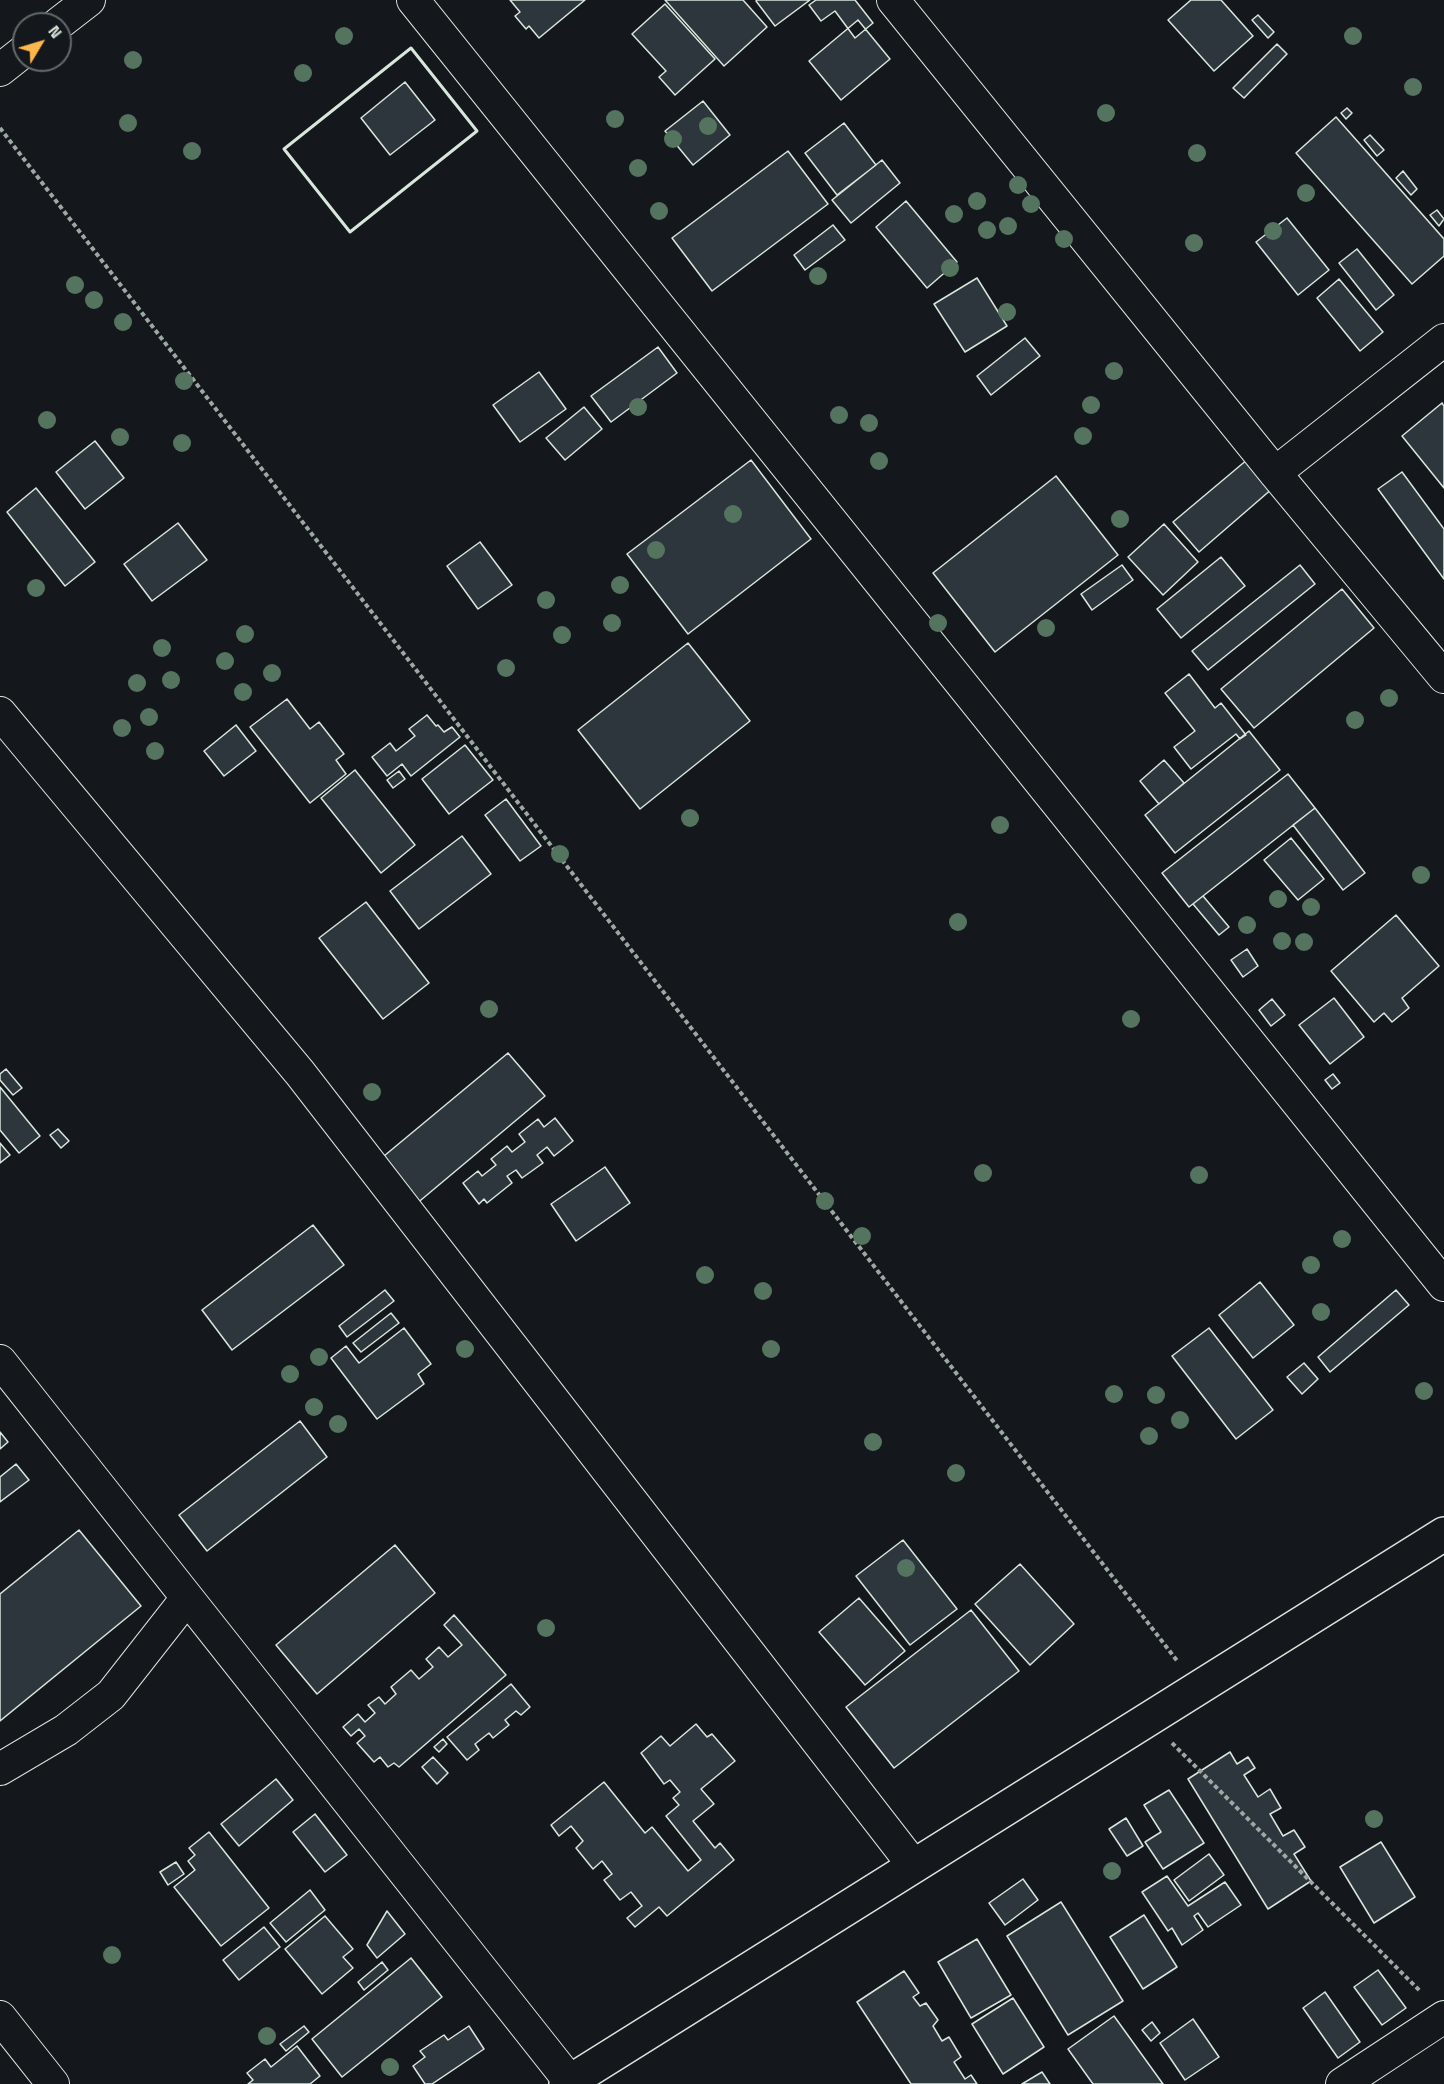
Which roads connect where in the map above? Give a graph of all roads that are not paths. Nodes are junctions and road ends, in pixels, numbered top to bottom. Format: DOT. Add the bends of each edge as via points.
graph roads {
  1 [pos="89,0"];
  2 [pos="413,0"];
  3 [pos="893,0"];
  4 [pos="72,13"];
  5 [pos="12,60"];
  6 [pos="0,70"];
  7 [pos="1444,340"];
  8 [pos="1275,473"];
  9 [pos="1444,677"];
  10 [pos="0,712"];
  11 [pos="1444,1285"];
  12 [pos="0,1361"];
  13 [pos="1444,1534"];
  14 [pos="188,1598"];
  15 [pos="0,1769"];
  16 [pos="914,1866"];
  17 [pos="1436,2008"];
  18 [pos="0,2017"];
  19 [pos="569,2083"];
  20 [pos="53,2084"];
  21 [pos="1342,2084"];
  1 -- 4 [label="street"];
  2 -- 11 [label="street"];
  3 -- 8 [label="street"];
  5 -- 6 [label="street"];
  7 -- 8 [label="street"];
  8 -- 9 [label="street"];
  10 -- 16 [label="street" via="300,1073"];
  12 -- 14 [label="street"];
  13 -- 16 [label="street"];
  14 -- 15 [label="street" via="111,1695 66,1730"];
  14 -- 19 [label="street"];
  16 -- 19 [label="street"];
  17 -- 21 [label="street"];
  18 -- 20 [label="street"];
}
